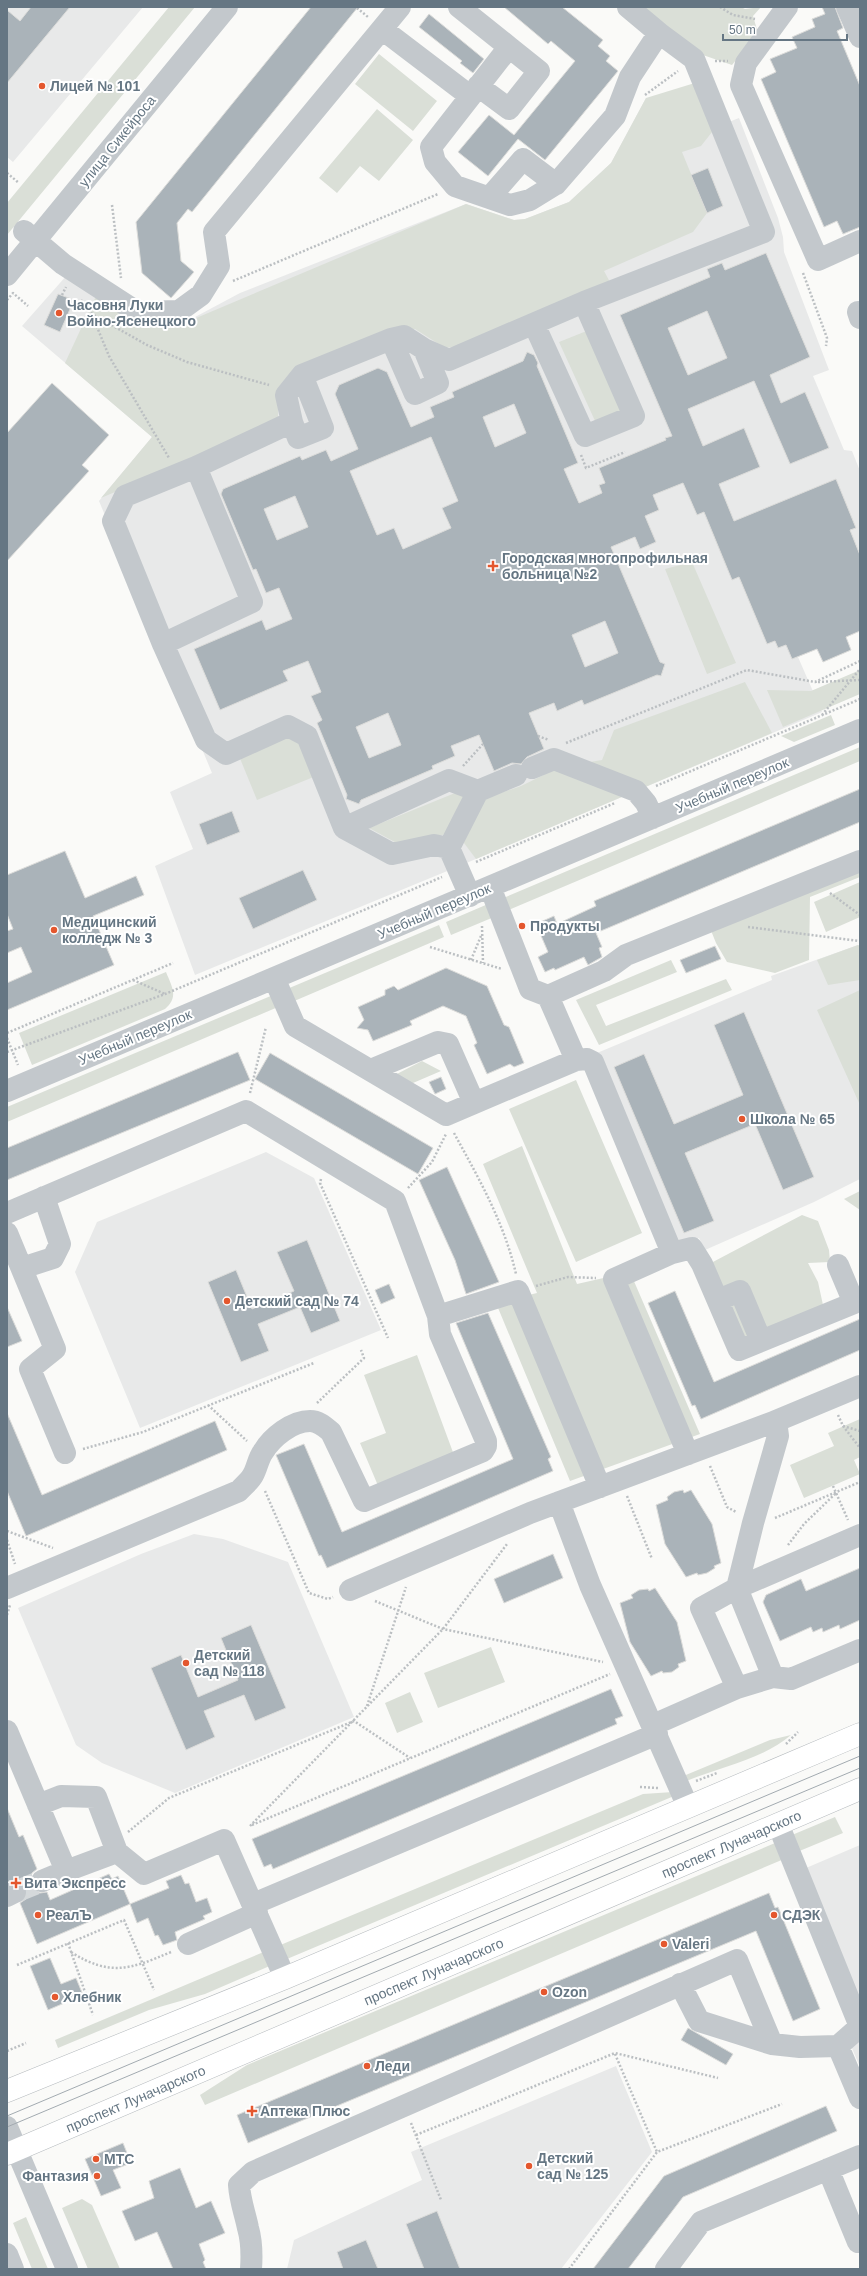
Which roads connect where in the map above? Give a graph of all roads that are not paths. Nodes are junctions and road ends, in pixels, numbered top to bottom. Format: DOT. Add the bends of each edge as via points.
graph roads {
  1 [pos="208,7"];
  2 [pos="227,7"];
  3 [pos="400,7"];
  4 [pos="459,7"];
  5 [pos="628,7"];
  6 [pos="847,7"];
  7 [pos="781,15"];
  8 [pos="382,28"];
  9 [pos="659,33"];
  10 [pos="860,37"];
  11 [pos="509,46"];
  12 [pos="474,91"];
  13 [pos="556,184"];
  14 [pos="489,198"];
  15 [pos="29,236"];
  16 [pos="860,242"];
  17 [pos="7,251"];
  18 [pos="7,275"];
  19 [pos="584,302"];
  20 [pos="534,324"];
  21 [pos="391,339"];
  22 [pos="424,349"];
  23 [pos="302,375"];
  24 [pos="292,422"];
  25 [pos="188,471"];
  26 [pos="163,644"];
  27 [pos="860,730"];
  28 [pos="478,791"];
  29 [pos="653,818"];
  30 [pos="344,828"];
  31 [pos="449,848"];
  32 [pos="860,861"];
  33 [pos="490,887"];
  34 [pos="470,896"];
  35 [pos="274,978"];
  36 [pos="548,996"];
  37 [pos="576,1060"];
  38 [pos="371,1070"];
  39 [pos="7,1091"];
  40 [pos="474,1103"];
  41 [pos="44,1197"];
  42 [pos="7,1212"];
  43 [pos="7,1233"];
  44 [pos="672,1253"];
  45 [pos="838,1265"];
  46 [pos="22,1268"];
  47 [pos="857,1304"];
  48 [pos="438,1316"];
  49 [pos="860,1386"];
  50 [pos="776,1421"];
  51 [pos="695,1451"];
  52 [pos="65,1453"];
  53 [pos="610,1483"];
  54 [pos="558,1502"];
  55 [pos="854,1527"];
  56 [pos="12,1586"];
  57 [pos="737,1588"];
  58 [pos="350,1590"];
  59 [pos="860,1650"];
  60 [pos="773,1677"];
  61 [pos="737,1688"];
  62 [pos="655,1730"];
  63 [pos="7,1731"];
  64 [pos="860,1734"];
  65 [pos="860,1789"];
  66 [pos="684,1797"];
  67 [pos="38,1805"];
  68 [pos="778,1824"];
  69 [pos="116,1848"];
  70 [pos="66,1871"];
  71 [pos="42,1881"];
  72 [pos="255,1909"];
  73 [pos="188,1944"];
  74 [pos="284,1978"];
  75 [pos="680,1984"];
  76 [pos="772,2044"];
  77 [pos="838,2046"];
  78 [pos="7,2092"];
  79 [pos="860,2097"];
  80 [pos="7,2127"];
  81 [pos="12,2152"];
  82 [pos="860,2156"];
  83 [pos="828,2169"];
  84 [pos="860,2241"];
  85 [pos="7,2254"];
  86 [pos="13,2269"];
  87 [pos="67,2269"];
  88 [pos="251,2269"];
  89 [pos="666,2269"];
  1 -- 15 [label="street, улица Сикейроса"];
  2 -- 15 [label="street, улица Сикейроса"];
  3 -- 8 [label="street"];
  4 -- 11 [label="street"];
  5 -- 9 [label="street"];
  6 -- 10 [label="street"];
  7 -- 16 [label="street" via="746,62 741,85 818,260"];
  8 -- 12 [label="street"];
  8 -- 15 [label="street" via="214,232 219,266 201,295 179,311 137,312 63,264"];
  9 -- 13 [label="street" via="630,77 615,116"];
  9 -- 19 [label="street" via="694,59 764,232"];
  11 -- 12 [label="street"];
  11 -- 12 [label="street" via="539,70 509,108"];
  12 -- 14 [label="street" via="431,146 434,162 455,186"];
  13 -- 14 [label="street" via="530,200 510,205"];
  13 -- 14 [label="street" via="523,159"];
  15 -- 17 [label="street, улица Сикейроса"];
  15 -- 18 [label="street, улица Сикейроса"];
  19 -- 20 [label="street"];
  19 -- 20 [label="street" via="634,416 585,436"];
  20 -- 22 [label="street" via="449,360"];
  21 -- 22 [label="street" via="404,336"];
  21 -- 22 [label="street" via="415,394 438,383"];
  21 -- 23 [label="street"];
  23 -- 24 [label="street" via="286,395"];
  23 -- 24 [label="street" via="323,428 298,438"];
  24 -- 25 [label="street"];
  25 -- 26 [label="street" via="125,496 113,521"];
  25 -- 26 [label="street" via="252,602"];
  26 -- 30 [label="street" via="206,740 226,754 288,726 307,736"];
  27 -- 29 [label="street, Учебный переулок"];
  28 -- 29 [label="street" via="554,759 638,793"];
  28 -- 30 [label="street" via="449,780"];
  28 -- 31 [label="street"];
  29 -- 33 [label="street, Учебный переулок"];
  30 -- 31 [label="street" via="392,854 434,845"];
  31 -- 34 [label="street"];
  32 -- 36 [label="street" via="626,955 604,971"];
  33 -- 34 [label="street, Учебный переулок"];
  33 -- 36 [label="street" via="530,989"];
  34 -- 35 [label="street, Учебный переулок"];
  35 -- 38 [label="street" via="295,1026"];
  35 -- 39 [label="street, Учебный переулок"];
  36 -- 37 [label="street"];
  37 -- 40 [label="street"];
  37 -- 44 [label="street" via="587,1059 593,1062"];
  38 -- 40 [label="street" via="448,1120"];
  38 -- 40 [label="street" via="438,1042 448,1044"];
  41 -- 42 [label="street"];
  41 -- 46 [label="street" via="60,1244 53,1258"];
  41 -- 48 [label="street" via="246,1111 395,1201"];
  43 -- 46 [label="street"];
  44 -- 47 [label="street" via="692,1248 702,1264 739,1350"];
  44 -- 51 [label="street" via="614,1278"];
  45 -- 47 [label="street"];
  46 -- 52 [label="street" via="55,1349 30,1369"];
  48 -- 53 [label="street" via="518,1291"];
  48 -- 56 [label="street" via="440,1334 486,1440 483,1451 364,1501 332,1432 322,1424 311,1421 299,1423 270,1441 253,1476 239,1491"];
  49 -- 50 [label="street"];
  50 -- 51 [label="street"];
  50 -- 57 [label="street" via="778,1436"];
  51 -- 53 [label="street"];
  53 -- 54 [label="street"];
  54 -- 58 [label="street"];
  54 -- 62 [label="street" via="590,1585"];
  55 -- 57 [label="street" via="772,1573"];
  57 -- 60 [label="street"];
  57 -- 61 [label="street" via="702,1608"];
  59 -- 60 [label="street" via="791,1679"];
  60 -- 61 [label="street"];
  61 -- 62 [label="street"];
  62 -- 66 [label="street"];
  62 -- 72 [label="street"];
  63 -- 67 [label="street"];
  64 -- 66 [label="main road"];
  65 -- 68 [label="main road, проспект Луначарского"];
  66 -- 74 [label="main road"];
  67 -- 69 [label="street" via="61,1796 96,1797"];
  67 -- 70 [label="street"];
  68 -- 77 [label="street" via="859,2024"];
  68 -- 81 [label="main road, проспект Луначарского"];
  69 -- 70 [label="street"];
  69 -- 72 [label="street" via="144,1874 224,1840"];
  70 -- 71 [label="street"];
  72 -- 73 [label="street"];
  72 -- 74 [label="street"];
  74 -- 78 [label="main road"];
  75 -- 76 [label="street" via="699,2021"];
  75 -- 76 [label="street" via="737,1960"];
  75 -- 88 [label="street" via="253,2172 239,2185 240,2201 252,2251"];
  76 -- 77 [label="street" via="800,2047"];
  77 -- 79 [label="street"];
  80 -- 81 [label="street"];
  81 -- 87 [label="street"];
  82 -- 83 [label="street"];
  83 -- 84 [label="street" via="858,2242"];
  83 -- 89 [label="street" via="701,2222"];
  85 -- 86 [label="street"];
}
